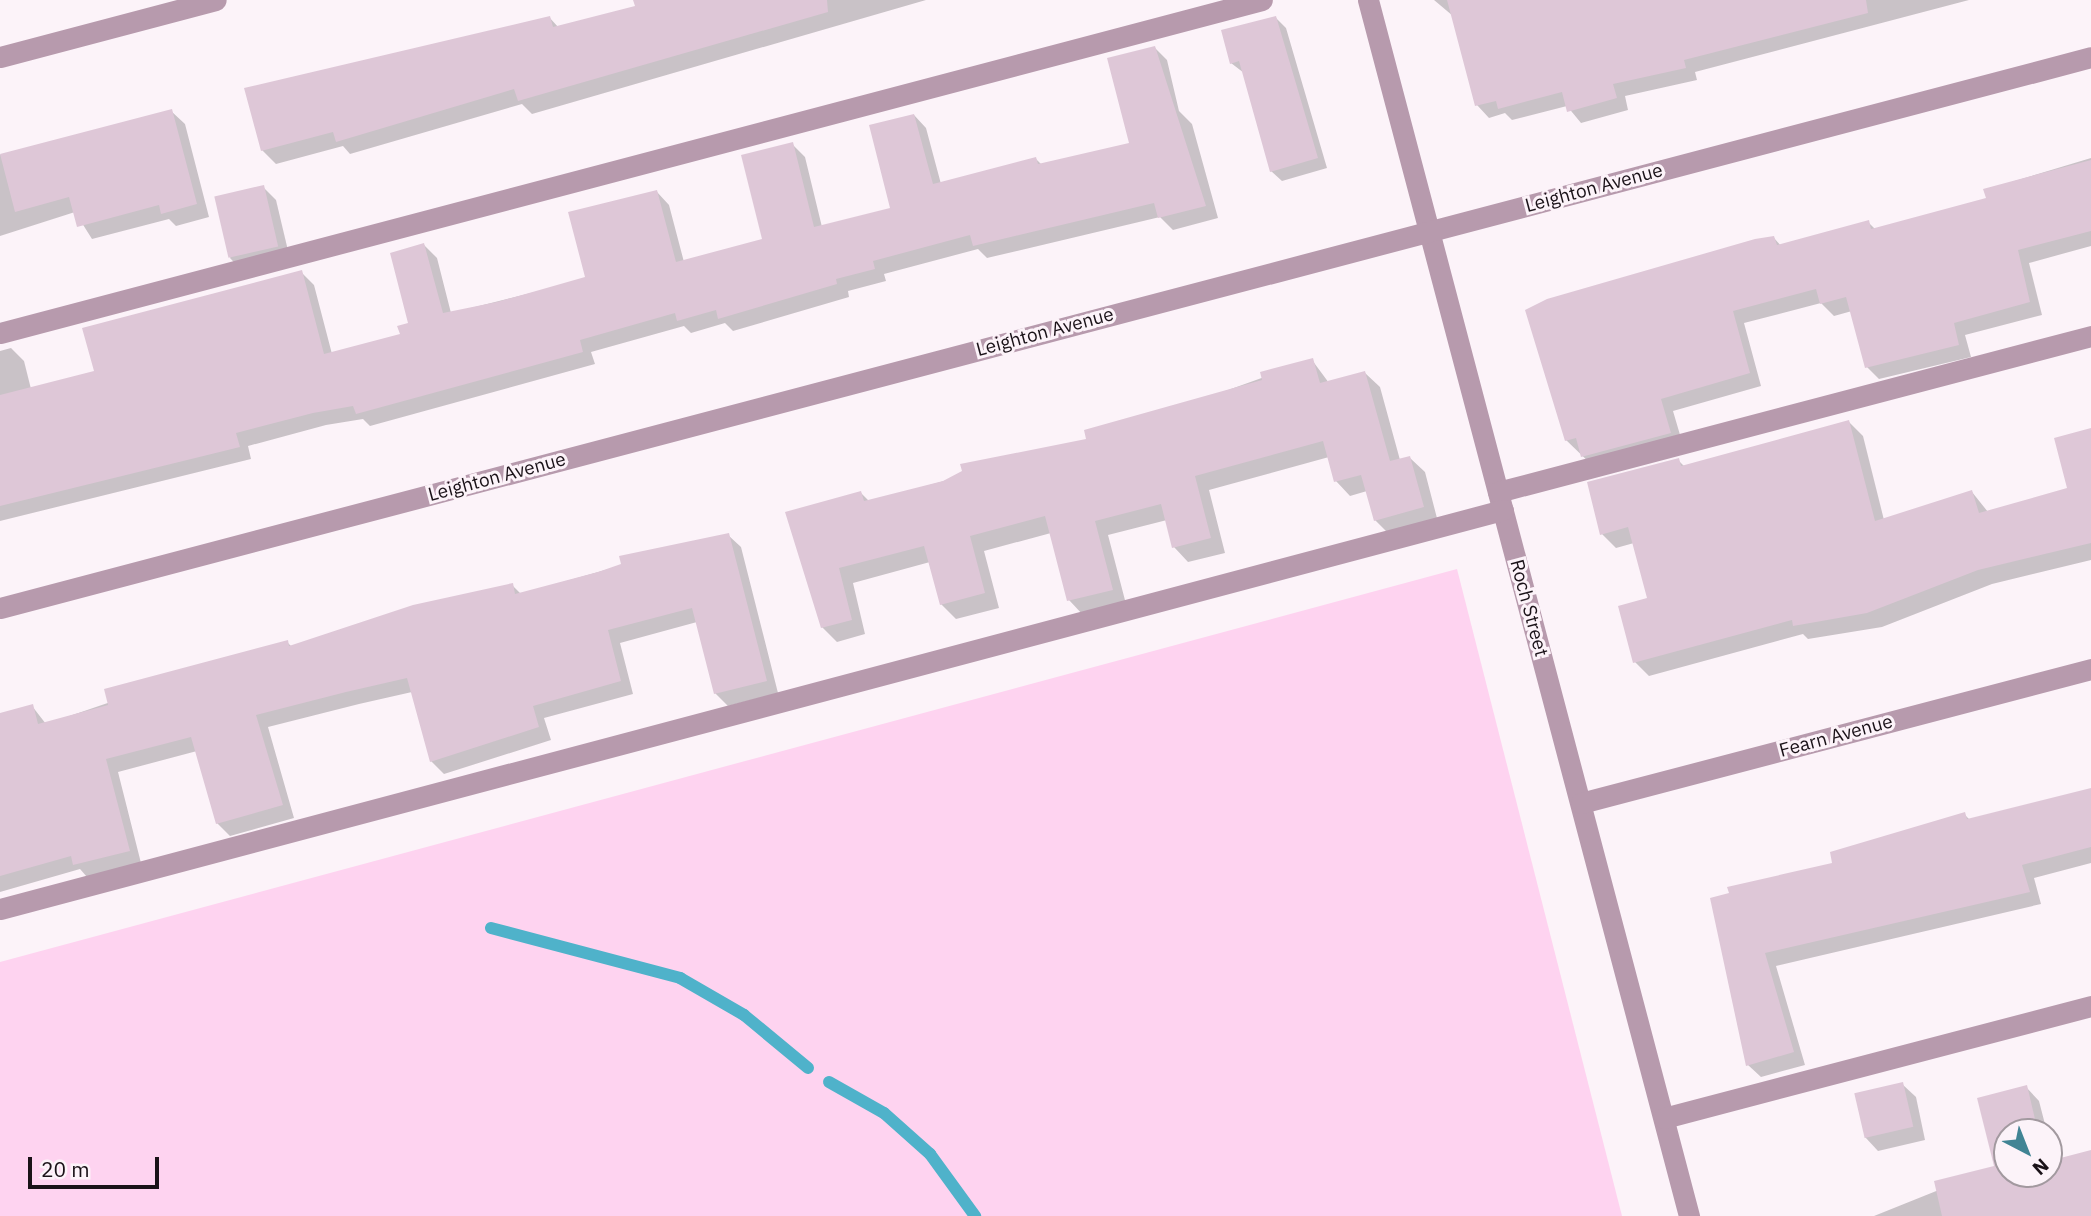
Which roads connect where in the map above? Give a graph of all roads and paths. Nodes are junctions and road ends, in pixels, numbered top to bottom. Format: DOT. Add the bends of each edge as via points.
graph roads {
  1 [pos="216,0"];
  2 [pos="1262,0"];
  3 [pos="1368,0"];
  4 [pos="0,57"];
  5 [pos="2091,57"];
  6 [pos="1431,230"];
  7 [pos="0,333"];
  8 [pos="2091,336"];
  9 [pos="1500,501"];
  10 [pos="0,608"];
  11 [pos="2091,669"];
  12 [pos="1581,803"];
  13 [pos="0,909"];
  14 [pos="2091,1006"];
  15 [pos="1664,1118"];
  16 [pos="1689,1216"];
  1 -- 4 [label="street"];
  2 -- 7 [label="street"];
  3 -- 6 [label="street, Roch Street"];
  5 -- 6 [label="street, Leighton Avenue"];
  6 -- 9 [label="street, Roch Street"];
  6 -- 10 [label="street, Leighton Avenue"];
  8 -- 9 [label="street"];
  9 -- 12 [label="street, Roch Street"];
  9 -- 13 [label="street"];
  11 -- 12 [label="street, Fearn Avenue"];
  12 -- 15 [label="street, Roch Street"];
  14 -- 15 [label="street"];
  15 -- 16 [label="street, Roch Street"];
}
